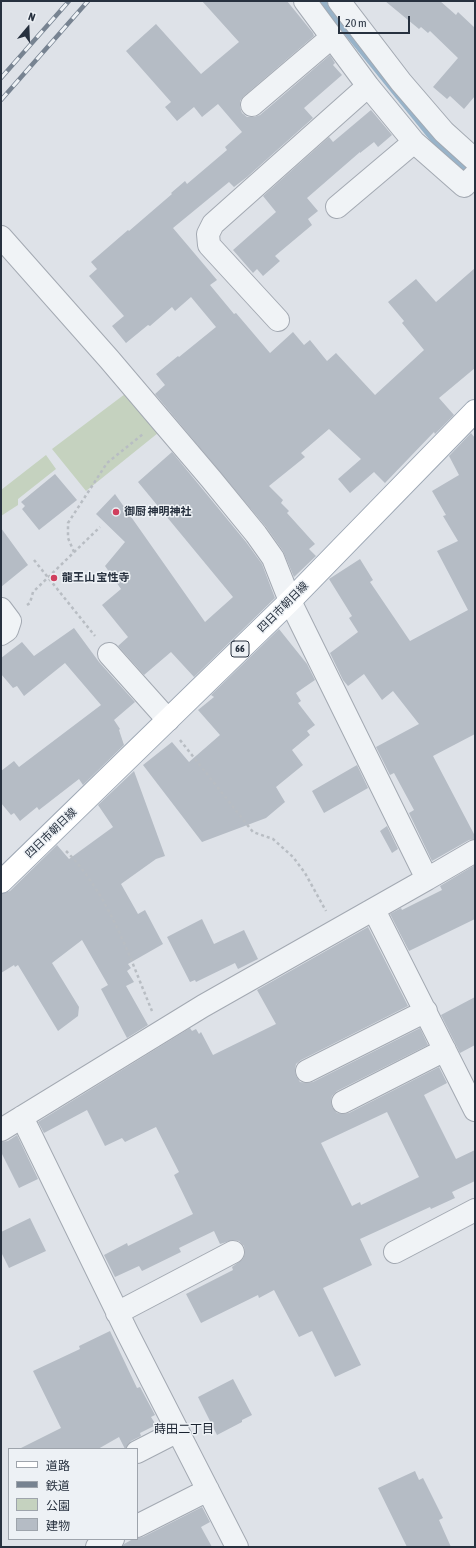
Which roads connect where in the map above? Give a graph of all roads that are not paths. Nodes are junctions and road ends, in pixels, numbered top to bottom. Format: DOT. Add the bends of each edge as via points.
graph roads {
  1 [pos="305,1"];
  2 [pos="340,1"];
  3 [pos="332,37"];
  4 [pos="364,55"];
  5 [pos="368,86"];
  6 [pos="252,105"];
  7 [pos="414,142"];
  8 [pos="475,160"];
  9 [pos="472,178"];
  10 [pos="337,207"];
  11 [pos="1,237"];
  12 [pos="278,320"];
  13 [pos="475,411"];
  14 [pos="290,601"];
  15 [pos="109,654"];
  16 [pos="167,721"];
  17 [pos="475,851"];
  18 [pos="3,876"];
  19 [pos="427,879"];
  20 [pos="374,910"];
  21 [pos="426,1012"];
  22 [pos="446,1050"];
  23 [pos="307,1071"];
  24 [pos="343,1102"];
  25 [pos="475,1110"];
  26 [pos="22,1117"];
  27 [pos="1,1130"];
  28 [pos="475,1210"];
  29 [pos="233,1252"];
  30 [pos="395,1252"];
  31 [pos="117,1313"];
  32 [pos="178,1431"];
  33 [pos="138,1451"];
  34 [pos="208,1490"];
  35 [pos="138,1525"];
  36 [pos="111,1540"];
  37 [pos="97,1547"];
  38 [pos="237,1547"];
  1 -- 3 [label="street"];
  2 -- 4 [label="street"];
  3 -- 4 [label="street"];
  3 -- 6 [label="street"];
  4 -- 5 [label="street"];
  4 -- 8 [label="street" via="401,82 444,132"];
  5 -- 7 [label="street"];
  5 -- 12 [label="street" via="213,224 208,234 209,245"];
  7 -- 9 [label="street" via="464,186"];
  7 -- 10 [label="street"];
  11 -- 14 [label="street" via="211,479 273,558"];
  13 -- 14 [label="main road, 四日市朝日線 / 66"];
  14 -- 16 [label="main road, 四日市朝日線 / 66"];
  14 -- 19 [label="street"];
  15 -- 16 [label="street"];
  16 -- 18 [label="main road, 四日市朝日線 / 66" via="50,835"];
  17 -- 19 [label="street"];
  19 -- 20 [label="street"];
  20 -- 21 [label="street"];
  20 -- 26 [label="street" via="203,1006"];
  21 -- 22 [label="street"];
  21 -- 23 [label="street"];
  22 -- 24 [label="street"];
  22 -- 25 [label="street"];
  26 -- 27 [label="street"];
  26 -- 31 [label="street"];
  28 -- 30 [label="street"];
  29 -- 31 [label="street"];
  31 -- 32 [label="street"];
  32 -- 33 [label="street"];
  32 -- 34 [label="street"];
  34 -- 35 [label="street"];
  34 -- 38 [label="street"];
  36 -- 37 [label="street"];
}
